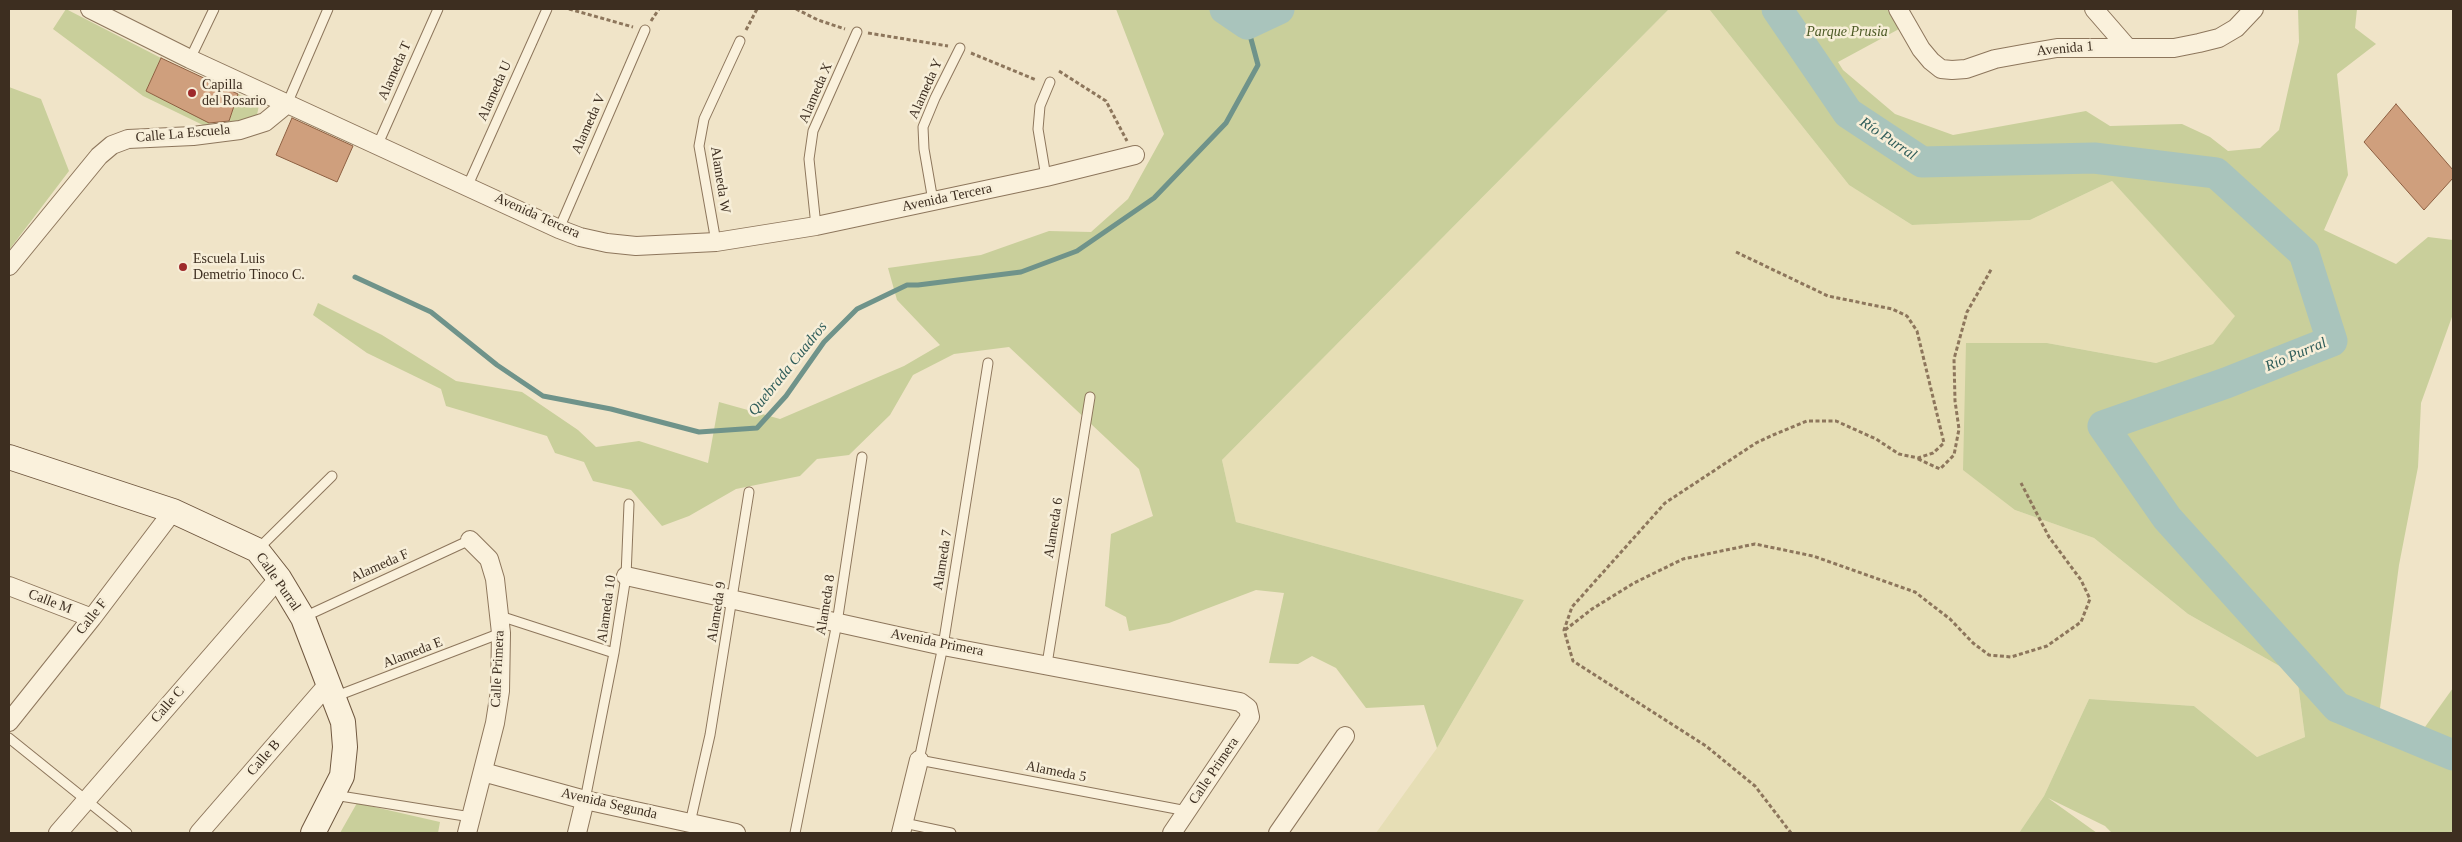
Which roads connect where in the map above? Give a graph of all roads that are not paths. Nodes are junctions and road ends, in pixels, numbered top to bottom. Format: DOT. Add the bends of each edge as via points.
graph roads {
  1 [pos="214,9"];
  2 [pos="328,9"];
  3 [pos="438,9"];
  4 [pos="547,9"];
  5 [pos="1898,9"];
  6 [pos="2094,9"];
  7 [pos="2254,9"];
  8 [pos="95,10"];
  9 [pos="645,30"];
  10 [pos="857,32"];
  11 [pos="740,41"];
  12 [pos="2127,47"];
  13 [pos="960,48"];
  14 [pos="190,60"];
  15 [pos="1050,82"];
  16 [pos="287,104"];
  17 [pos="378,144"];
  18 [pos="1135,155"];
  19 [pos="1046,177"];
  20 [pos="468,185"];
  21 [pos="933,201"];
  22 [pos="816,226"];
  23 [pos="559,229"];
  24 [pos="716,242"];
  25 [pos="9,266"];
  26 [pos="988,363"];
  27 [pos="1090,397"];
  28 [pos="9,457"];
  29 [pos="862,458"];
  30 [pos="332,476"];
  31 [pos="749,492"];
  32 [pos="629,504"];
  33 [pos="173,511"];
  34 [pos="470,540"];
  35 [pos="257,550"];
  36 [pos="626,576"];
  37 [pos="279,578"];
  38 [pos="9,586"];
  39 [pos="733,600"];
  40 [pos="92,618"];
  41 [pos="303,618"];
  42 [pos="838,622"];
  43 [pos="500,625"];
  44 [pos="943,646"];
  45 [pos="614,653"];
  46 [pos="1046,664"];
  47 [pos="332,690"];
  48 [pos="1248,708"];
  49 [pos="9,722"];
  50 [pos="1345,736"];
  51 [pos="9,738"];
  52 [pos="920,760"];
  53 [pos="483,772"];
  54 [pos="334,795"];
  55 [pos="86,800"];
  56 [pos="585,800"];
  57 [pos="1188,811"];
  58 [pos="469,825"];
  59 [pos="689,828"];
  60 [pos="902,828"];
  61 [pos="58,833"];
  62 [pos="127,833"];
  63 [pos="199,833"];
  64 [pos="313,833"];
  65 [pos="577,833"];
  66 [pos="736,833"];
  67 [pos="795,833"];
  68 [pos="951,833"];
  69 [pos="1172,833"];
  70 [pos="1278,833"];
  1 -- 14 [label="lane"];
  2 -- 16 [label="lane"];
  3 -- 17 [label="lane, Alameda T"];
  4 -- 20 [label="lane, Alameda U"];
  5 -- 12 [label="street, Avenida 1" via="1931,62 1946,70 1966,69 2057,48"];
  6 -- 12 [label="street"];
  7 -- 12 [label="street, Avenida 1" via="2236,28 2219,38 2174,48"];
  8 -- 14 [label="street, Avenida Tercera"];
  9 -- 23 [label="lane, Alameda V"];
  10 -- 22 [label="lane, Alameda X" via="813,131 809,159"];
  11 -- 24 [label="lane, Alameda W" via="704,119 699,146"];
  13 -- 21 [label="lane, Alameda Y" via="924,127 924,149"];
  14 -- 16 [label="street, Avenida Tercera"];
  15 -- 19 [label="lane" via="1040,106 1038,129"];
  16 -- 17 [label="street, Avenida Tercera"];
  16 -- 25 [label="street, Calle La Escuela" via="265,122 240,130 128,139 112,145 99,156"];
  17 -- 20 [label="street, Avenida Tercera"];
  18 -- 19 [label="street, Avenida Tercera"];
  19 -- 21 [label="street, Avenida Tercera"];
  20 -- 23 [label="street, Avenida Tercera"];
  21 -- 22 [label="street, Avenida Tercera"];
  22 -- 24 [label="street, Avenida Tercera"];
  23 -- 24 [label="street, Avenida Tercera" via="607,243 636,246"];
  26 -- 44 [label="lane, Alameda 7"];
  27 -- 46 [label="lane, Alameda 6"];
  28 -- 33 [label="street, Calle Purral"];
  29 -- 42 [label="lane, Alameda 8"];
  30 -- 35 [label="lane"];
  31 -- 39 [label="lane, Alameda 9"];
  32 -- 36 [label="lane, Alameda 10"];
  33 -- 35 [label="street, Calle Purral"];
  33 -- 40 [label="street, Calle F"];
  34 -- 41 [label="lane, Alameda F"];
  34 -- 43 [label="street, Calle Primera" via="489,559 495,579"];
  35 -- 37 [label="street, Calle Purral"];
  36 -- 39 [label="street, Avenida Primera"];
  36 -- 45 [label="lane, Alameda 10"];
  37 -- 41 [label="street, Calle Purral"];
  37 -- 55 [label="street, Calle C"];
  38 -- 40 [label="street, Calle M"];
  39 -- 42 [label="street, Avenida Primera"];
  39 -- 59 [label="lane, Alameda 9" via="710,735"];
  40 -- 49 [label="street, Calle F"];
  41 -- 47 [label="street, Calle Purral"];
  42 -- 44 [label="street, Avenida Primera"];
  42 -- 67 [label="lane, Alameda 8"];
  43 -- 45 [label="lane"];
  43 -- 47 [label="lane, Alameda E"];
  43 -- 53 [label="street, Calle Primera" via="500,691"];
  44 -- 46 [label="street, Avenida Primera"];
  44 -- 52 [label="lane, Alameda 7"];
  45 -- 56 [label="lane, Alameda 10"];
  46 -- 48 [label="street, Avenida Primera" via="1240,702"];
  47 -- 54 [label="street, Calle Purral" via="343,722 345,747 342,776"];
  47 -- 63 [label="street, Calle B"];
  48 -- 57 [label="street, Calle Primera" via="1250,717"];
  50 -- 70 [label="street"];
  51 -- 55 [label="lane"];
  52 -- 57 [label="lane, Alameda 5"];
  52 -- 60 [label="street"];
  53 -- 56 [label="street, Avenida Segunda"];
  53 -- 58 [label="street, Calle Primera"];
  54 -- 58 [label="lane"];
  54 -- 64 [label="street, Calle Purral"];
  55 -- 61 [label="street, Calle C"];
  55 -- 62 [label="lane"];
  56 -- 59 [label="street, Avenida Segunda"];
  56 -- 65 [label="street"];
  57 -- 69 [label="street, Calle Primera"];
  59 -- 66 [label="street, Avenida Segunda"];
  60 -- 68 [label="lane"];
}
